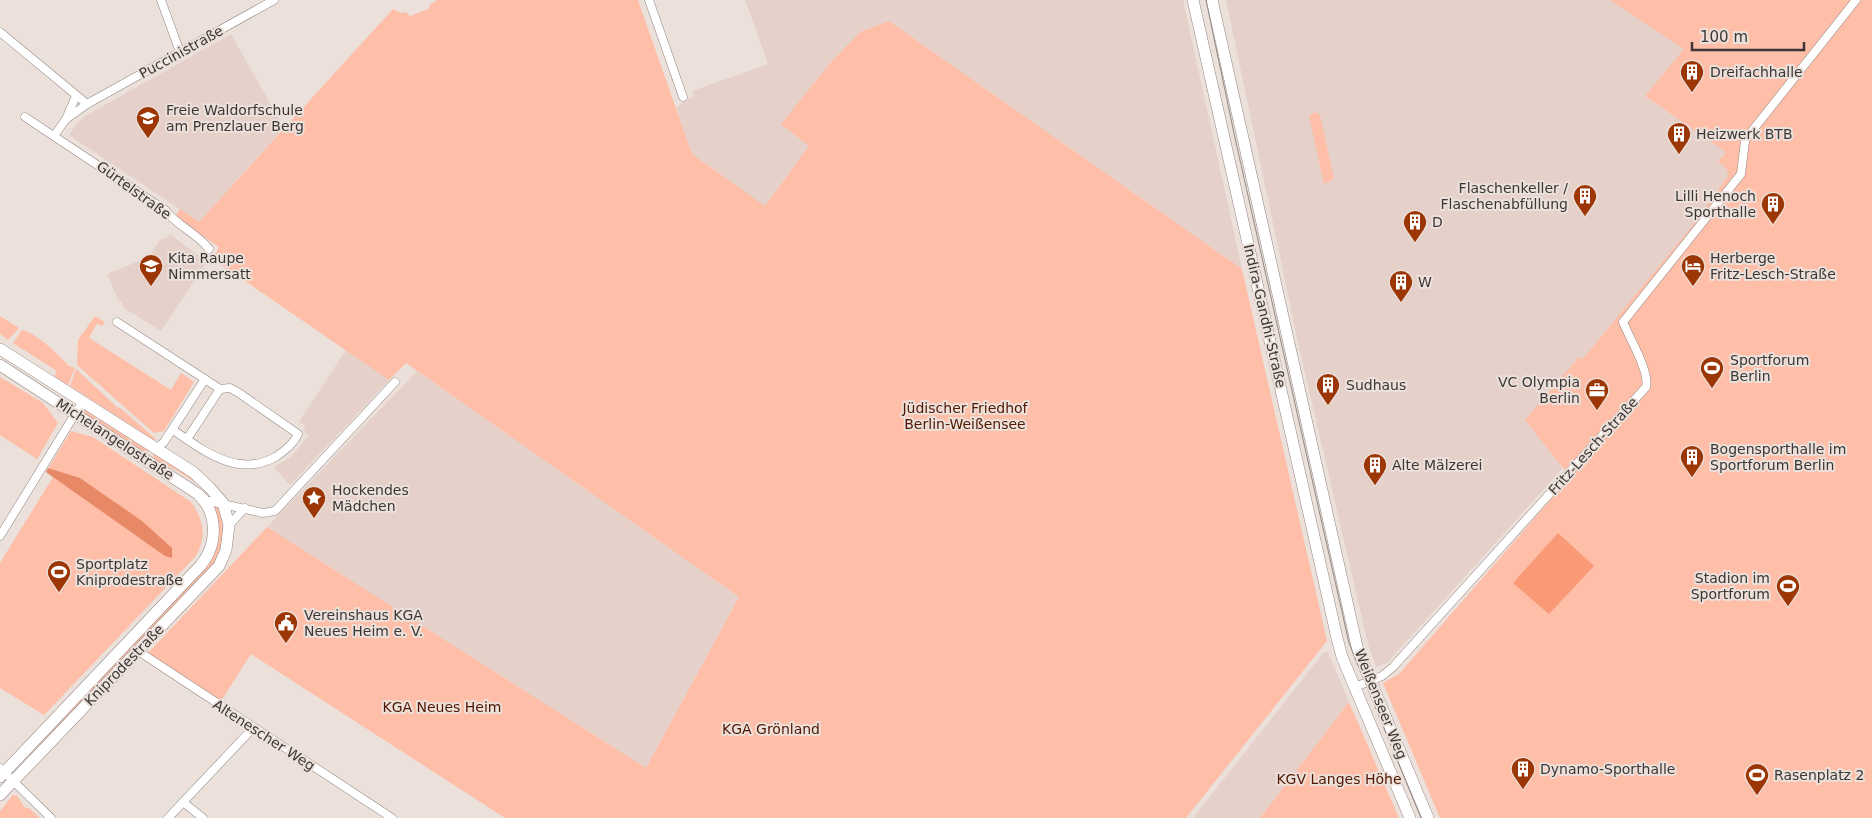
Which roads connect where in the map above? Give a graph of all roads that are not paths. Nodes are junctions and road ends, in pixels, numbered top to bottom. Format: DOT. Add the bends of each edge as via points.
graph roads {
  1 [pos="161,0"];
  2 [pos="274,0"];
  3 [pos="649,0"];
  4 [pos="1193,0"];
  5 [pos="1856,0"];
  6 [pos="1213,4"];
  7 [pos="1196,12"];
  8 [pos="0,32"];
  9 [pos="180,52"];
  10 [pos="76,96"];
  11 [pos="683,97"];
  12 [pos="88,104"];
  13 [pos="25,117"];
  14 [pos="66,119"];
  15 [pos="54,136"];
  16 [pos="209,249"];
  17 [pos="117,322"];
  18 [pos="0,349"];
  19 [pos="0,365"];
  20 [pos="205,379"];
  21 [pos="395,382"];
  22 [pos="220,389"];
  23 [pos="83,401"];
  24 [pos="75,413"];
  25 [pos="173,430"];
  26 [pos="187,439"];
  27 [pos="156,448"];
  28 [pos="204,500"];
  29 [pos="222,503"];
  30 [pos="245,508"];
  31 [pos="229,525"];
  32 [pos="0,536"];
  33 [pos="1350,616"];
  34 [pos="1335,631"];
  35 [pos="138,651"];
  36 [pos="1370,681"];
  37 [pos="1355,687"];
  38 [pos="253,728"];
  39 [pos="1,772"];
  40 [pos="13,781"];
  41 [pos="1418,793"];
  42 [pos="0,795"];
  43 [pos="1402,800"];
  44 [pos="183,802"];
  45 [pos="51,818"];
  46 [pos="168,818"];
  47 [pos="203,818"];
  48 [pos="392,818"];
  49 [pos="1410,818"];
  50 [pos="1428,818"];
  1 -- 9 [label="street"];
  2 -- 9 [label="street, Puccinistraße"];
  3 -- 11 [label="street"];
  4 -- 7 [label="main road, Indira-Gandhi-Straße"];
  5 -- 36 [label="street, Fritz-Lesch-Straße" via="1748,136 1741,174 1623,322 1641,362 1646,387 1399,661 1382,676"];
  6 -- 7 [label="main road"];
  6 -- 33 [label="main road, Indira-Gandhi-Straße"];
  7 -- 34 [label="main road, Indira-Gandhi-Straße"];
  8 -- 10 [label="street"];
  9 -- 12 [label="street, Puccinistraße"];
  10 -- 12 [label="street"];
  10 -- 14 [label="street"];
  12 -- 14 [label="street"];
  13 -- 15 [label="street, Gürtelstraße"];
  14 -- 15 [label="street"];
  15 -- 16 [label="street, Gürtelstraße" via="165,210 200,237"];
  17 -- 20 [label="street"];
  18 -- 23 [label="main road, Michelangelostraße"];
  19 -- 24 [label="main road, Michelangelostraße"];
  20 -- 22 [label="street"];
  20 -- 25 [label="street, Michelangelostraße"];
  21 -- 30 [label="street" via="275,510 263,513"];
  22 -- 26 [label="street"];
  22 -- 26 [label="street" via="230,388 239,393 296,430 297,437 275,457 253,464 221,460"];
  23 -- 24 [label="street"];
  23 -- 27 [label="main road, Michelangelostraße"];
  24 -- 28 [label="main road, Michelangelostraße"];
  24 -- 32 [label="street"];
  25 -- 26 [label="street"];
  25 -- 27 [label="street, Michelangelostraße"];
  27 -- 29 [label="main road, Michelangelostraße" via="193,472"];
  28 -- 29 [label="street"];
  28 -- 39 [label="main road, Kniprodestraße" via="213,526 209,553 201,565"];
  29 -- 30 [label="street"];
  29 -- 31 [label="main road, Kniprodestraße"];
  30 -- 31 [label="street"];
  31 -- 35 [label="main road, Kniprodestraße" via="226,550 219,566"];
  33 -- 36 [label="main road, Weißenseer Weg" via="1358,651"];
  34 -- 37 [label="main road, Weißenseer Weg"];
  35 -- 38 [label="street, Altenescher Weg"];
  35 -- 40 [label="main road, Kniprodestraße"];
  36 -- 37 [label="street, Fritz-Lesch-Straße"];
  36 -- 41 [label="main road, Weißenseer Weg"];
  37 -- 43 [label="main road, Weißenseer Weg"];
  38 -- 44 [label="street"];
  38 -- 48 [label="street, Altenescher Weg"];
  39 -- 40 [label="street"];
  40 -- 42 [label="main road, Kniprodestraße"];
  40 -- 45 [label="street"];
  41 -- 43 [label="main road"];
  41 -- 50 [label="main road, Weißenseer Weg"];
  43 -- 49 [label="main road, Weißenseer Weg"];
  44 -- 46 [label="street"];
  44 -- 47 [label="street"];
}
